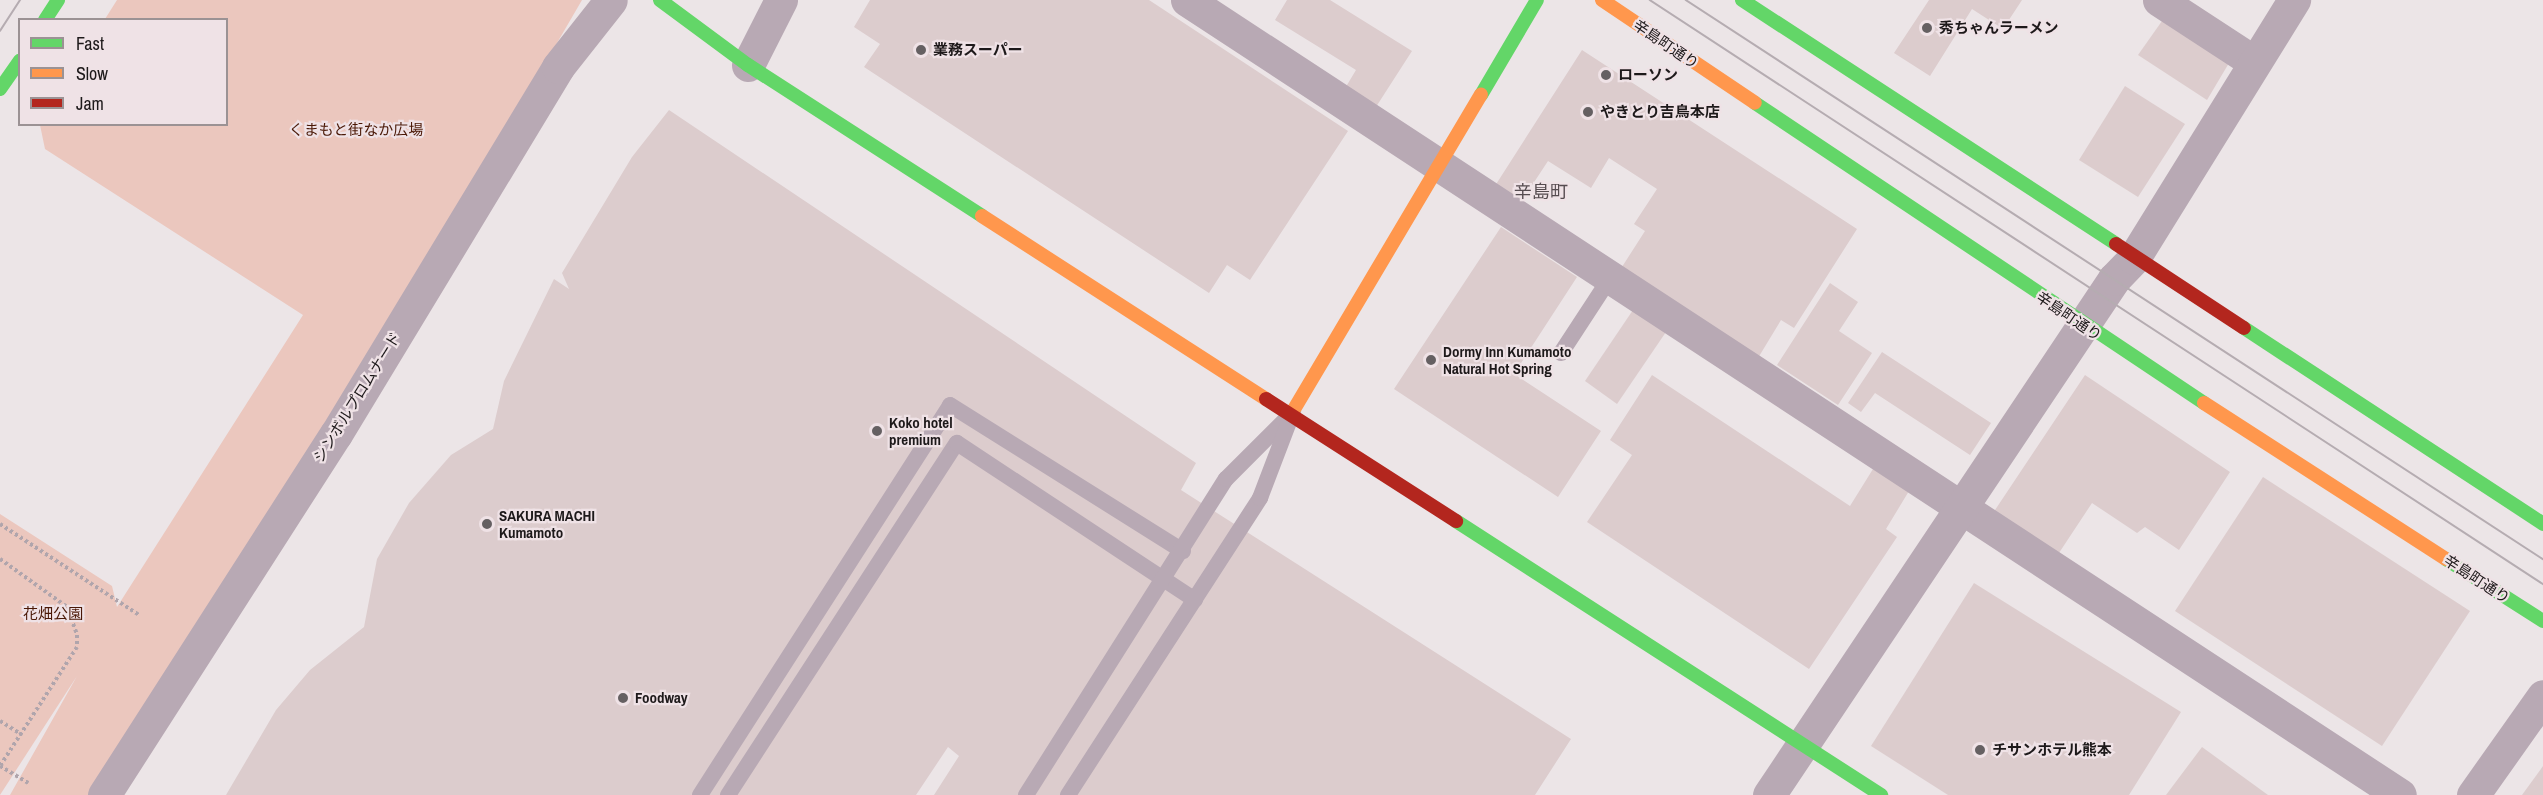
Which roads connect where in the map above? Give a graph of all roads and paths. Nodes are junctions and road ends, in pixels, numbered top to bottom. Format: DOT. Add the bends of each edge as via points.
graph roads {
  1 [pos="58,0"];
  2 [pos="611,0"];
  3 [pos="660,0"];
  4 [pos="781,0"];
  5 [pos="1187,0"];
  6 [pos="1538,0"];
  7 [pos="1602,0"];
  8 [pos="1742,0"];
  9 [pos="2158,0"];
  10 [pos="2294,0"];
  11 [pos="46,18"];
  12 [pos="2254,62"];
  13 [pos="18,63"];
  14 [pos="748,65"];
  15 [pos="0,89"];
  16 [pos="1439,165"];
  17 [pos="2134,258"];
  18 [pos="1611,278"];
  19 [pos="2084,326"];
  20 [pos="1562,353"];
  21 [pos="1293,411"];
  22 [pos="1962,508"];
  23 [pos="0,524"];
  24 [pos="2543,524"];
  25 [pos="1183,551"];
  26 [pos="0,559"];
  27 [pos="1164,581"];
  28 [pos="1195,600"];
  29 [pos="139,615"];
  30 [pos="2543,621"];
  31 [pos="2543,696"];
  32 [pos="0,721"];
  33 [pos="21,734"];
  34 [pos="1803,744"];
  35 [pos="0,766"];
  36 [pos="28,783"];
  37 [pos="104,795"];
  38 [pos="700,795"];
  39 [pos="728,795"];
  40 [pos="1026,795"];
  41 [pos="1068,795"];
  42 [pos="1769,795"];
  43 [pos="1881,795"];
  44 [pos="2400,795"];
  45 [pos="2473,795"];
  1 -- 11 [label="street"];
  2 -- 37 [label="street, シンボルプロムナード" via="558,67 336,434"];
  3 -- 14 [label="street"];
  4 -- 14 [label="street"];
  5 -- 16 [label="street"];
  6 -- 16 [label="street"];
  7 -- 19 [label="street, 辛島町通り"];
  8 -- 17 [label="street"];
  9 -- 12 [label="street"];
  10 -- 12 [label="street"];
  12 -- 17 [label="street"];
  13 -- 15 [label="street"];
  14 -- 21 [label="street"];
  16 -- 18 [label="street"];
  16 -- 21 [label="street"];
  17 -- 19 [label="street"];
  17 -- 24 [label="street"];
  18 -- 20 [label="lane"];
  18 -- 22 [label="street"];
  19 -- 22 [label="street"];
  19 -- 30 [label="street, 辛島町通り"];
  21 -- 25 [label="lane" via="1226,479"];
  21 -- 28 [label="lane" via="1260,498"];
  21 -- 34 [label="street"];
  22 -- 34 [label="street"];
  22 -- 44 [label="street"];
  23 -- 29 [label="path"];
  25 -- 27 [label="lane"];
  25 -- 38 [label="lane" via="950,405"];
  26 -- 33 [label="path" via="67,607 77,635 76,647"];
  27 -- 28 [label="lane"];
  27 -- 39 [label="lane" via="957,443"];
  27 -- 40 [label="lane"];
  28 -- 41 [label="lane"];
  31 -- 45 [label="street"];
  32 -- 33 [label="path"];
  33 -- 35 [label="path"];
  34 -- 42 [label="street"];
  34 -- 43 [label="street"];
  35 -- 36 [label="path"];
}
